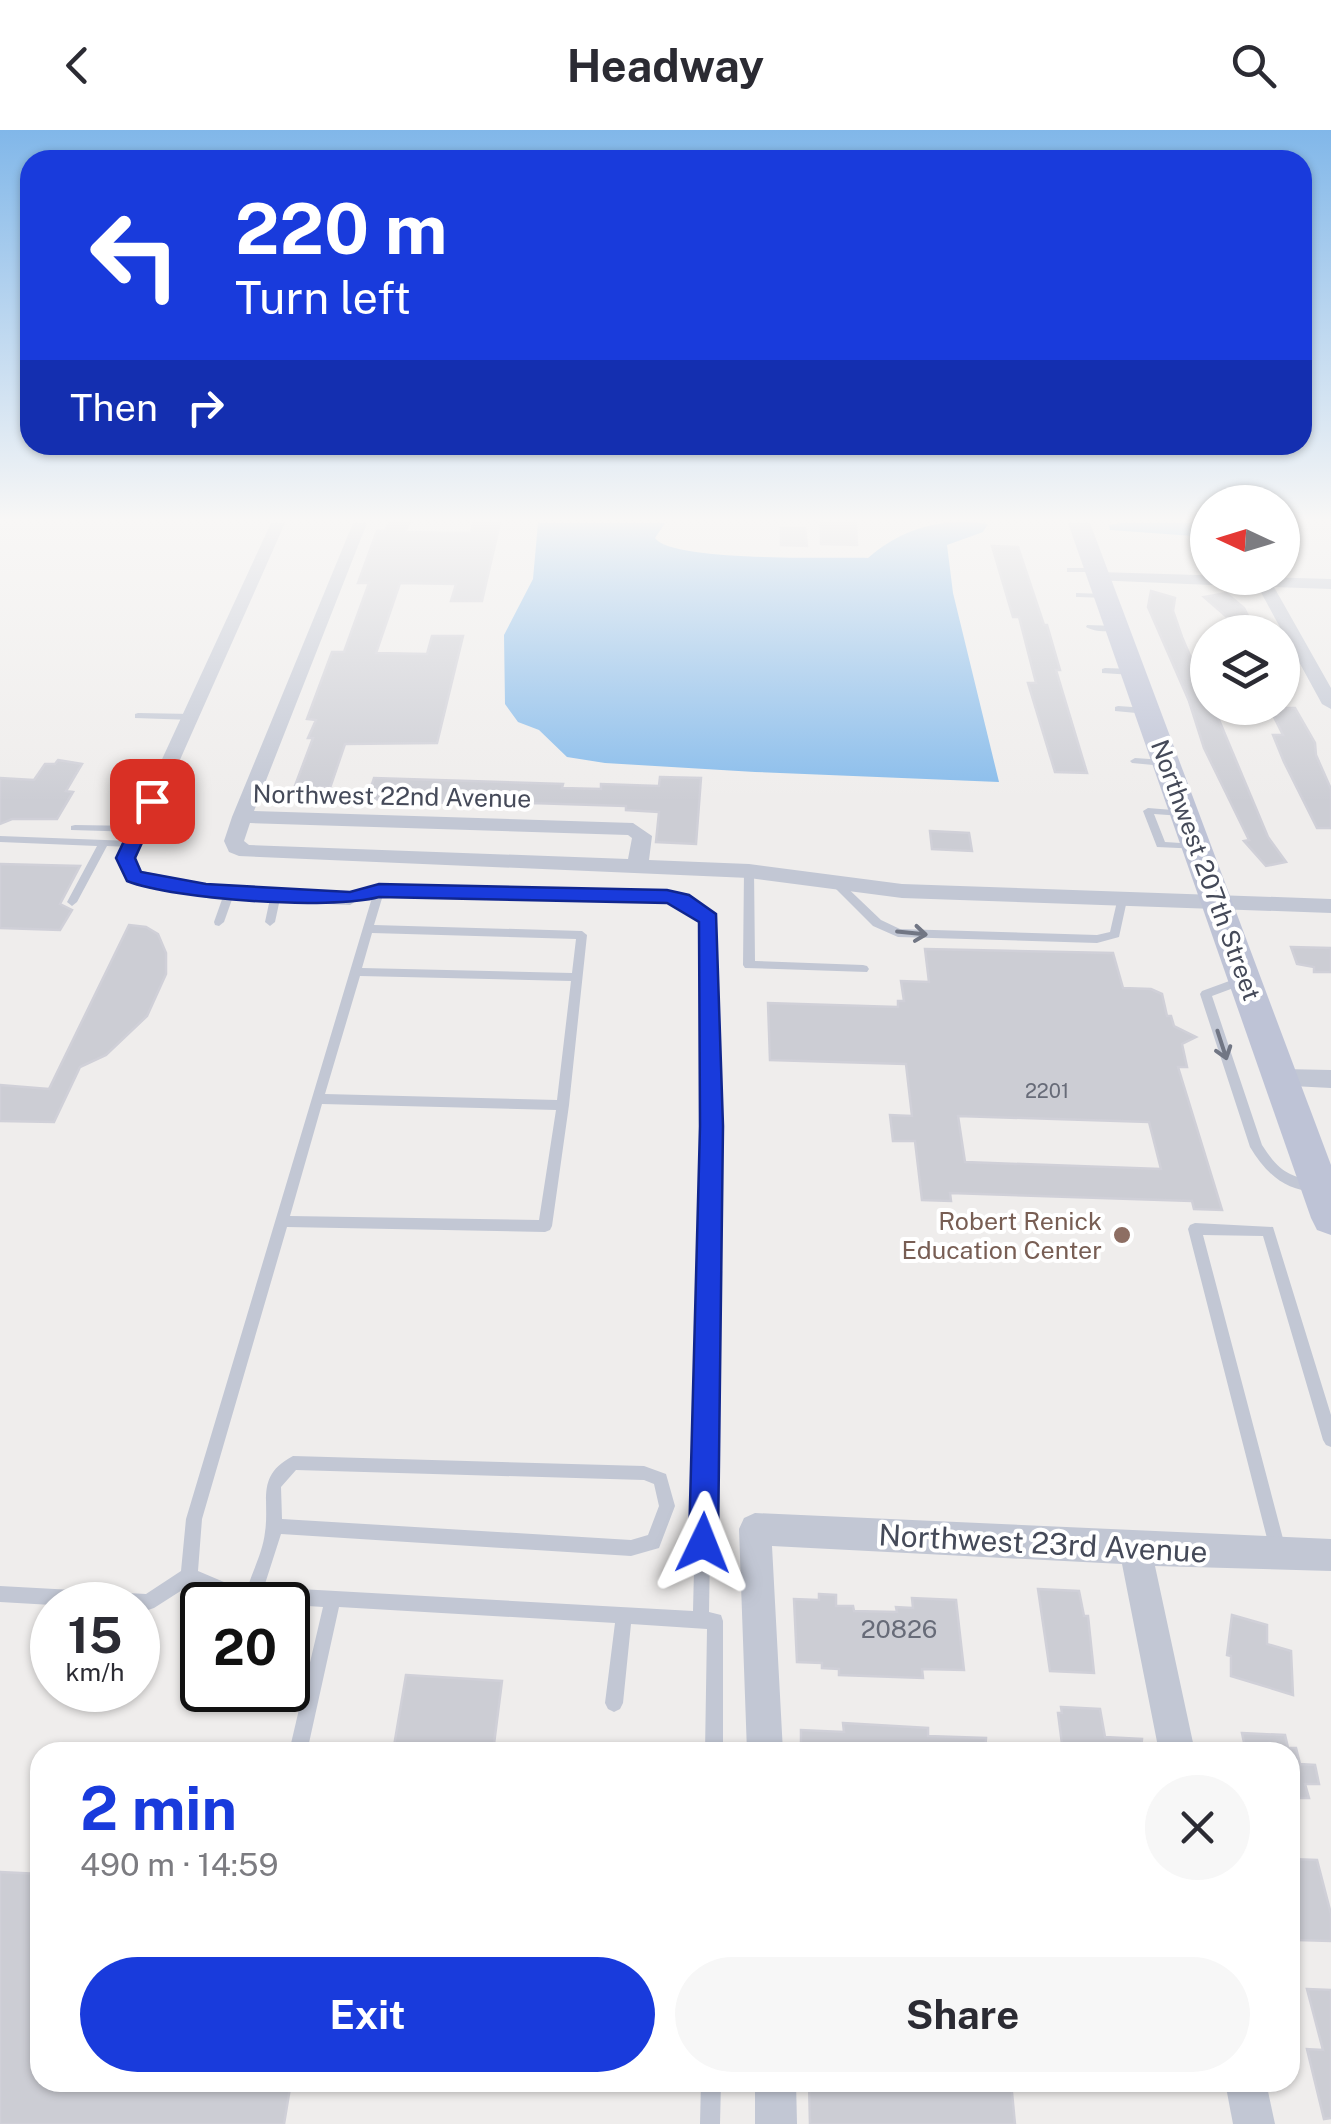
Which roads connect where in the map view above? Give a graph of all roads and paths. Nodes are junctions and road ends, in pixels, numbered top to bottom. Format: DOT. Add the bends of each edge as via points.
graph roads {
  1 [pos="238,616"];
  2 [pos="323,616"];
  3 [pos="1100,616"];
  4 [pos="1283,616"];
  5 [pos="1310,665"];
  6 [pos="1331,666"];
  7 [pos="1105,670"];
  8 [pos="1133,672"];
  9 [pos="1331,704"];
  10 [pos="1118,710"];
  11 [pos="1148,711"];
  12 [pos="138,716"];
  13 [pos="194,718"];
  14 [pos="1135,761"];
  15 [pos="1167,764"];
  16 [pos="242,817"];
  17 [pos="76,828"];
  18 [pos="135,837"];
  19 [pos="0,840"];
  20 [pos="104,843"];
  21 [pos="638,865"];
  22 [pos="749,871"];
  23 [pos="834,881"];
  24 [pos="230,891"];
  25 [pos="379,891"];
  26 [pos="276,894"];
  27 [pos="350,898"];
  28 [pos="1122,900"];
  29 [pos="72,902"];
  30 [pos="1218,904"];
  31 [pos="1331,906"];
  32 [pos="219,922"];
  33 [pos="270,922"];
  34 [pos="368,929"];
  35 [pos="863,969"];
  36 [pos="356,972"];
  37 [pos="578,977"];
  38 [pos="1246,979"];
  39 [pos="1282,1078"];
  40 [pos="1331,1079"];
  41 [pos="318,1099"];
  42 [pos="563,1105"];
  43 [pos="1326,1202"];
  44 [pos="282,1221"];
  45 [pos="1331,1440"];
  46 [pos="274,1526"];
  47 [pos="1135,1549"];
  48 [pos="1279,1554"];
  49 [pos="1331,1555"];
  50 [pos="189,1576"];
  51 [pos="204,1582"];
  52 [pos="256,1582"];
  53 [pos="0,1594"];
  54 [pos="310,1598"];
  55 [pos="332,1599"];
  56 [pos="624,1615"];
  57 [pos="700,1620"];
  58 [pos="614,1703"];
  59 [pos="300,1742"];
  60 [pos="714,1742"];
  61 [pos="765,1742"];
  62 [pos="1175,1742"];
  63 [pos="711,2092"];
  64 [pos="775,2092"];
  65 [pos="1247,2092"];
  66 [pos="710,2124"];
  67 [pos="776,2124"];
  68 [pos="1254,2124"];
  1 -- 13 [label="street"];
  2 -- 16 [label="street"];
  3 -- 8 [label="street, Northwest 207th Street"];
  4 -- 5 [label="street"];
  5 -- 6 [label="street"];
  5 -- 9 [label="street"];
  7 -- 8 [label="lane"];
  8 -- 11 [label="street, Northwest 207th Street"];
  10 -- 11 [label="lane"];
  11 -- 15 [label="street, Northwest 207th Street"];
  12 -- 13 [label="lane"];
  13 -- 18 [label="street"];
  14 -- 15 [label="lane"];
  15 -- 30 [label="street, Northwest 207th Street"];
  16 -- 21 [label="street, Northwest 22nd Avenue" via="633,829 642,836"];
  16 -- 21 [label="street, Northwest 22nd Avenue" via="234,840 246,851"];
  17 -- 18 [label="lane"];
  18 -- 20 [label="lane"];
  18 -- 24 [label="street" via="126,858 134,876"];
  19 -- 20 [label="lane"];
  20 -- 29 [label="lane"];
  21 -- 22 [label="street, Northwest 22nd Avenue"];
  22 -- 23 [label="street, Northwest 22nd Avenue"];
  22 -- 35 [label="lane" via="750,965"];
  23 -- 28 [label="street, Northwest 22nd Avenue" via="902,891"];
  23 -- 28 [label="lane, one-way" via="877,923 898,933 1097,939 1115,934"];
  24 -- 26 [label="street"];
  24 -- 32 [label="lane"];
  25 -- 27 [label="lane"];
  25 -- 34 [label="lane"];
  25 -- 57 [label="lane" via="667,896 709,919"];
  26 -- 27 [label="street"];
  26 -- 33 [label="lane"];
  28 -- 30 [label="street, Northwest 22nd Avenue"];
  30 -- 31 [label="street, Northwest 22nd Avenue"];
  30 -- 38 [label="street, Northwest 207th Street"];
  34 -- 36 [label="lane"];
  34 -- 37 [label="lane" via="582,935"];
  36 -- 37 [label="lane"];
  36 -- 41 [label="lane"];
  37 -- 42 [label="lane"];
  38 -- 39 [label="street, Northwest 207th Street"];
  38 -- 43 [label="lane, one-way" via="1206,994 1256,1147 1269,1168"];
  39 -- 40 [label="street"];
  39 -- 43 [label="street, Northwest 207th Street"];
  41 -- 42 [label="lane"];
  41 -- 44 [label="lane"];
  42 -- 44 [label="lane" via="545,1226"];
  44 -- 50 [label="lane" via="194,1519"];
  45 -- 48 [label="lane" via="1268,1232 1195,1230"];
  46 -- 46 [label="lane" via="631,1548 653,1542 667,1506 661,1479 644,1473 293,1463 270,1496"];
  46 -- 52 [label="lane"];
  47 -- 48 [label="street, Northwest 23rd Avenue"];
  47 -- 61 [label="street, Northwest 23rd Avenue" via="755,1528"];
  47 -- 62 [label="street"];
  48 -- 49 [label="street, Northwest 23rd Avenue"];
  50 -- 51 [label="lane"];
  50 -- 53 [label="lane" via="148,1602"];
  54 -- 55 [label="lane"];
  55 -- 56 [label="lane"];
  55 -- 59 [label="lane"];
  56 -- 57 [label="lane"];
  56 -- 58 [label="lane"];
  57 -- 60 [label="lane" via="716,1622"];
  63 -- 66 [label="lane"];
  64 -- 67 [label="street"];
  65 -- 68 [label="street"];
}
